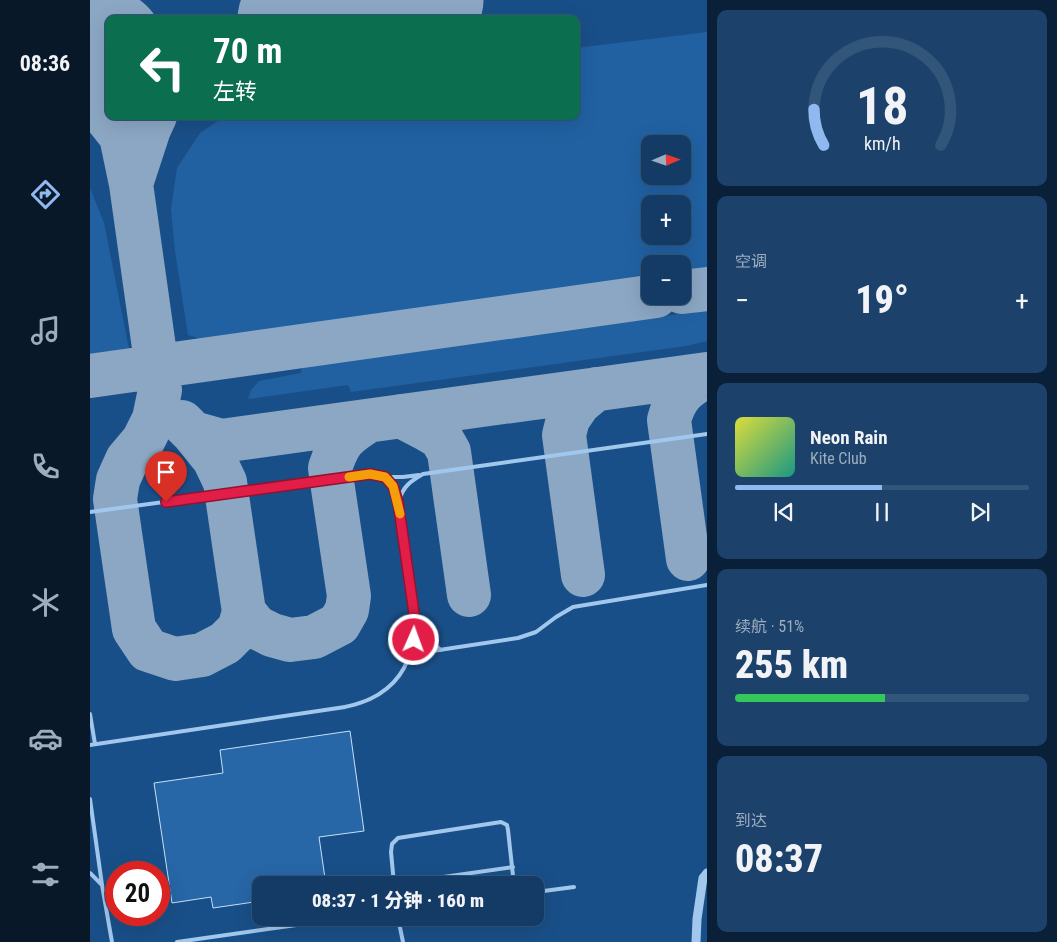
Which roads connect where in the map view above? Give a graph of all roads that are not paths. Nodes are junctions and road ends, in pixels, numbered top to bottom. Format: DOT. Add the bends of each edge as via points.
graph roads {
  1 [pos="707,434"];
  2 [pos="423,474"];
  3 [pos="385,477"];
  4 [pos="398,502"];
  5 [pos="90,512"];
  6 [pos="707,585"];
  7 [pos="415,620"];
  8 [pos="441,650"];
  9 [pos="408,660"];
  10 [pos="90,714"];
  11 [pos="92,745"];
  12 [pos="90,799"];
  13 [pos="513,867"];
  14 [pos="90,873"];
  15 [pos="707,873"];
  16 [pos="393,876"];
  17 [pos="450,876"];
  18 [pos="514,876"];
  19 [pos="102,885"];
  20 [pos="574,887"];
  21 [pos="544,891"];
  22 [pos="290,926"];
  23 [pos="400,926"];
  24 [pos="112,942"];
  25 [pos="177,942"];
  26 [pos="403,942"];
  27 [pos="696,942"];
  1 -- 2 [label="lane"];
  2 -- 3 [label="lane"];
  2 -- 4 [label="lane" via="409,482"];
  3 -- 4 [label="lane" via="393,486"];
  3 -- 5 [label="lane" via="370,474"];
  4 -- 7 [label="lane"];
  6 -- 8 [label="lane" via="573,607 536,632 518,638"];
  7 -- 8 [label="lane" via="426,638"];
  7 -- 9 [label="lane"];
  8 -- 9 [label="lane"];
  9 -- 11 [label="lane" via="393,682 371,698 345,707"];
  10 -- 11 [label="lane"];
  12 -- 19 [label="lane"];
  13 -- 16 [label="lane" via="507,825 501,822 398,838 392,844"];
  13 -- 17 [label="lane"];
  13 -- 18 [label="lane"];
  14 -- 19 [label="lane"];
  15 -- 27 [label="street" via="697,919"];
  19 -- 24 [label="lane"];
  20 -- 21 [label="lane"];
  22 -- 25 [label="lane"];
  23 -- 26 [label="lane"];
}
